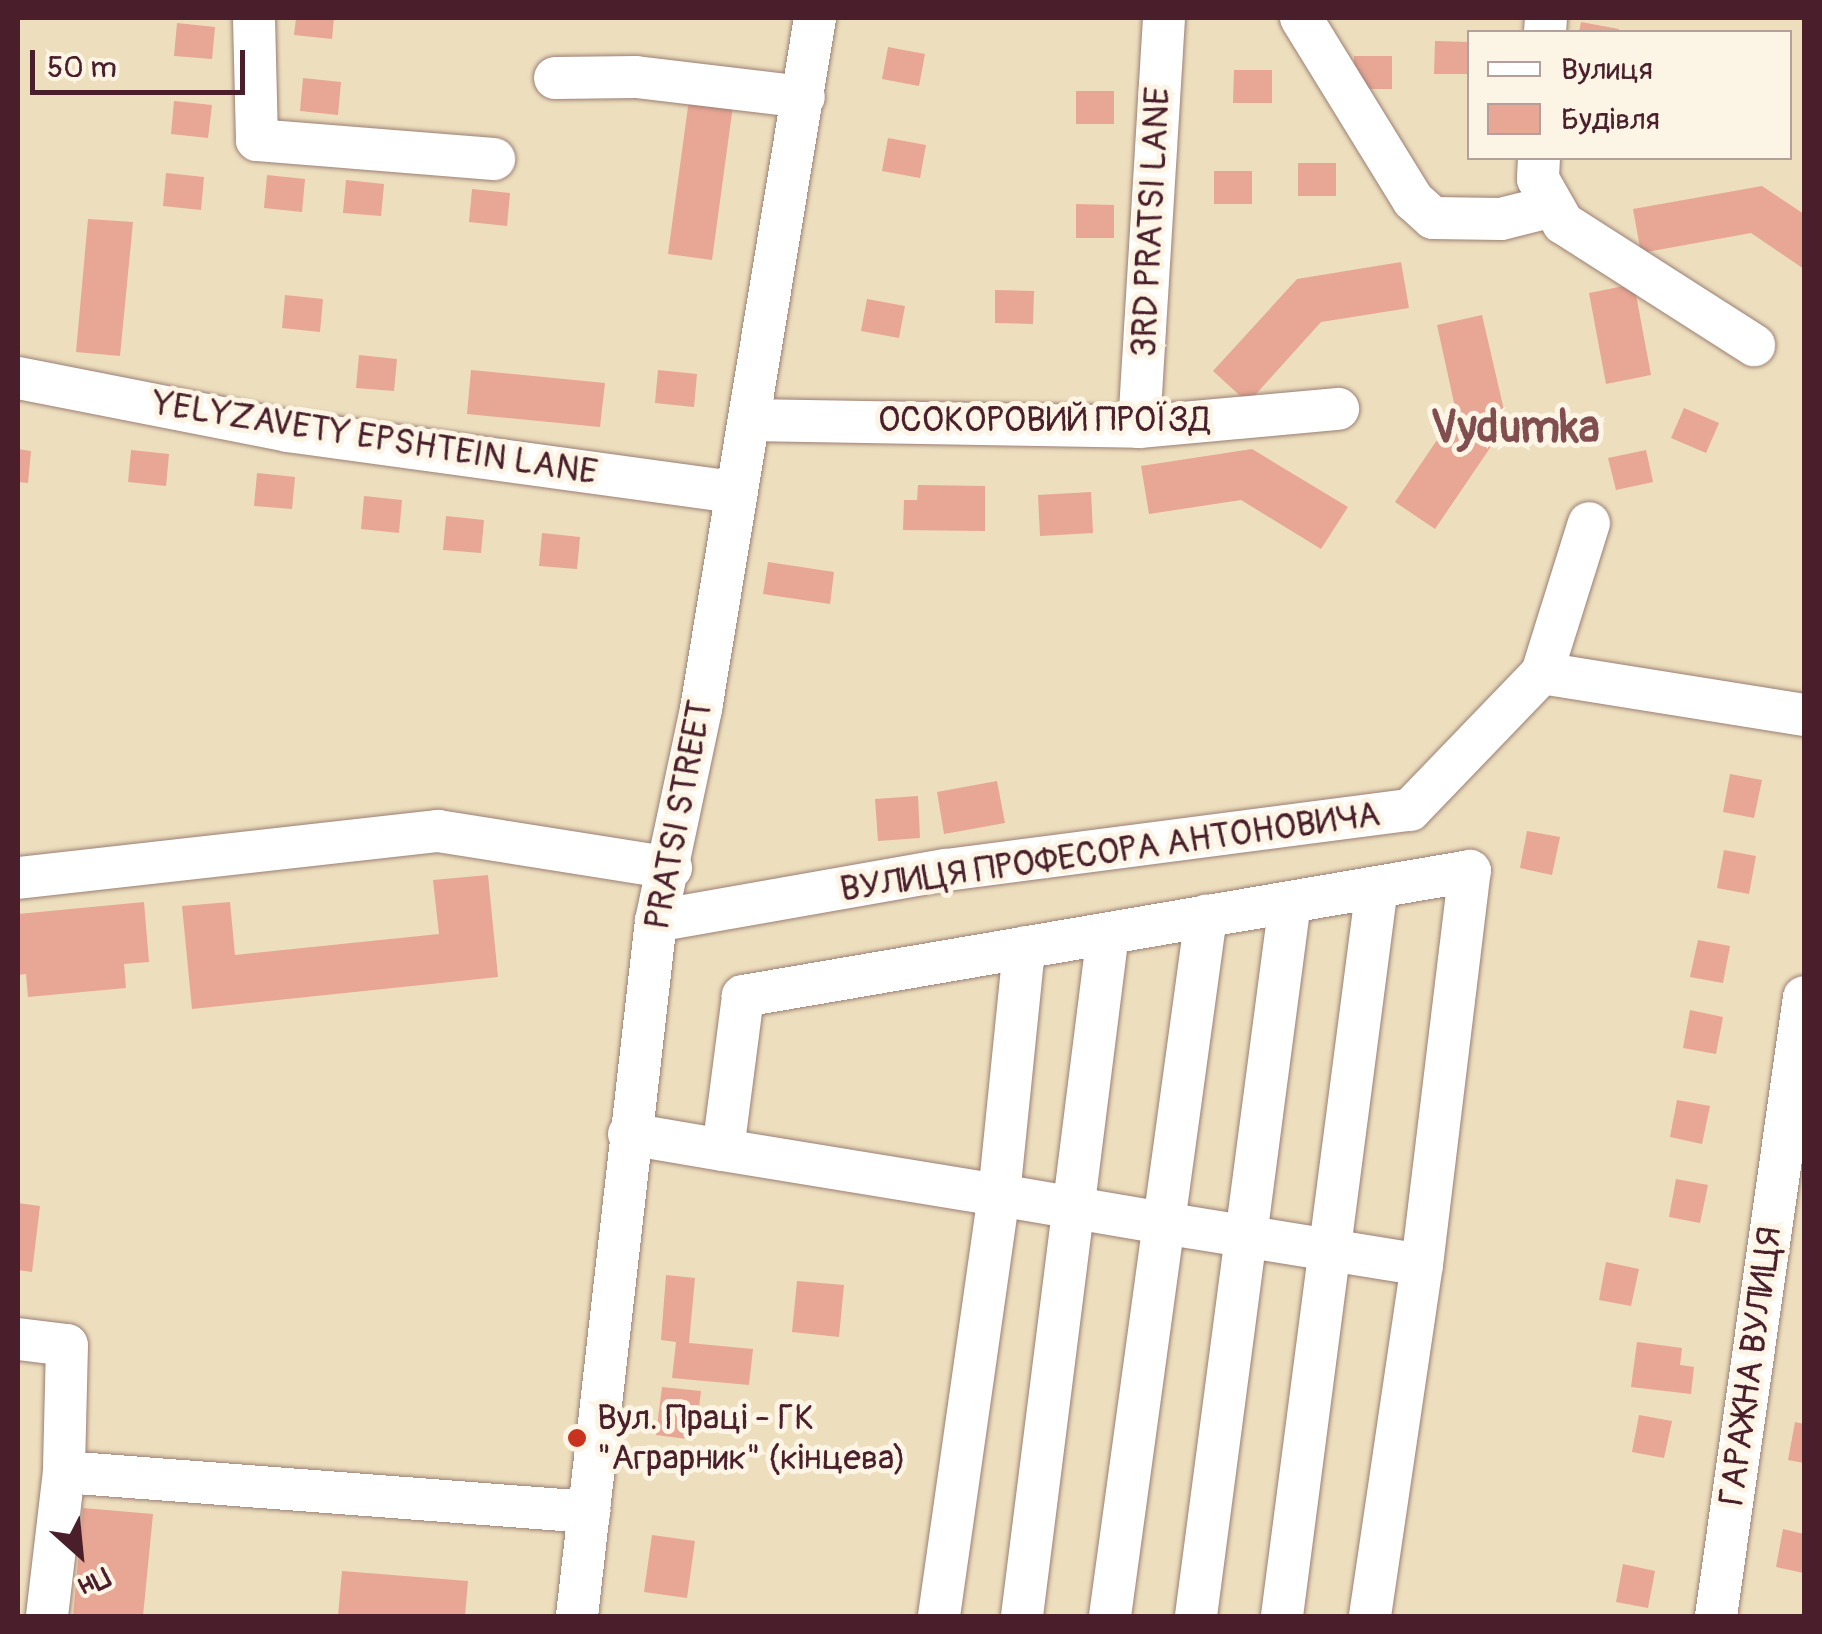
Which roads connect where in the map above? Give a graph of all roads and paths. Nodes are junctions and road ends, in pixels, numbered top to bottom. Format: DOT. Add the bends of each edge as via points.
graph roads {
  1 [pos="254,18"];
  2 [pos="814,18"];
  3 [pos="1164,18"];
  4 [pos="1302,18"];
  5 [pos="555,78"];
  6 [pos="804,97"];
  7 [pos="494,158"];
  8 [pos="1538,160"];
  9 [pos="1550,207"];
  10 [pos="1754,346"];
  11 [pos="18,378"];
  12 [pos="1338,409"];
  13 [pos="749,420"];
  14 [pos="1139,427"];
  15 [pos="733,492"];
  16 [pos="1588,523"];
  17 [pos="1542,673"];
  18 [pos="1804,715"];
  19 [pos="672,868"];
  20 [pos="18,878"];
  21 [pos="1377,887"];
  22 [pos="1290,902"];
  23 [pos="1206,916"];
  24 [pos="656,922"];
  25 [pos="1108,933"];
  26 [pos="1024,947"];
  27 [pos="1804,998"];
  28 [pos="629,1134"];
  29 [pos="723,1150"];
  30 [pos="998,1195"];
  31 [pos="1075,1208"];
  32 [pos="1163,1222"];
  33 [pos="1249,1236"];
  34 [pos="1333,1250"];
  35 [pos="1422,1265"];
  36 [pos="18,1338"];
  37 [pos="64,1472"];
  38 [pos="589,1512"];
  39 [pos="47,1616"];
  40 [pos="577,1616"];
  41 [pos="940,1616"];
  42 [pos="1022,1616"];
  43 [pos="1110,1616"];
  44 [pos="1196,1616"];
  45 [pos="1282,1616"];
  46 [pos="1370,1616"];
  47 [pos="1716,1616"];
  1 -- 7 [label="street" via="258,140"];
  2 -- 6 [label="street, PRATSI STREET"];
  3 -- 14 [label="street, 3RD PRATSI LANE"];
  4 -- 9 [label="street" via="1413,200 1433,218 1501,219"];
  5 -- 6 [label="street" via="636,78"];
  6 -- 13 [label="street, PRATSI STREET"];
  8 -- 9 [label="street"];
  9 -- 10 [label="street" via="1584,239"];
  11 -- 15 [label="street, YELYZAVETY EPSHTEIN LANE" via="288,431"];
  12 -- 14 [label="street, ОСОКОРОВИЙ ПРОЇЗД"];
  13 -- 14 [label="street, ОСОКОРОВИЙ ПРОЇЗД"];
  13 -- 15 [label="street, PRATSI STREET"];
  15 -- 19 [label="street, PRATSI STREET"];
  16 -- 17 [label="street"];
  17 -- 18 [label="street"];
  17 -- 24 [label="street, ВУЛИЦЯ ПРОФЕСОРА АНТОНОВИЧА" via="1410,810 946,870"];
  19 -- 20 [label="street" via="438,831"];
  19 -- 24 [label="street, PRATSI STREET"];
  21 -- 22 [label="street"];
  21 -- 34 [label="street"];
  21 -- 35 [label="street" via="1470,871"];
  22 -- 23 [label="street"];
  22 -- 33 [label="street"];
  23 -- 25 [label="street"];
  23 -- 32 [label="street"];
  24 -- 28 [label="street, PRATSI STREET"];
  25 -- 26 [label="street"];
  25 -- 31 [label="street"];
  26 -- 29 [label="street" via="743,996"];
  26 -- 30 [label="street"];
  27 -- 47 [label="street, ГАРАЖНА ВУЛИЦЯ"];
  28 -- 29 [label="street"];
  28 -- 38 [label="street, PRATSI STREET"];
  29 -- 30 [label="street"];
  30 -- 31 [label="street"];
  30 -- 41 [label="street"];
  31 -- 32 [label="street"];
  31 -- 42 [label="street"];
  32 -- 33 [label="street"];
  32 -- 43 [label="street"];
  33 -- 34 [label="street"];
  33 -- 44 [label="street"];
  34 -- 35 [label="street"];
  34 -- 45 [label="street"];
  35 -- 46 [label="street"];
  36 -- 37 [label="street" via="67,1345"];
  37 -- 38 [label="street"];
  37 -- 39 [label="street"];
  38 -- 40 [label="street, PRATSI STREET"];
}
